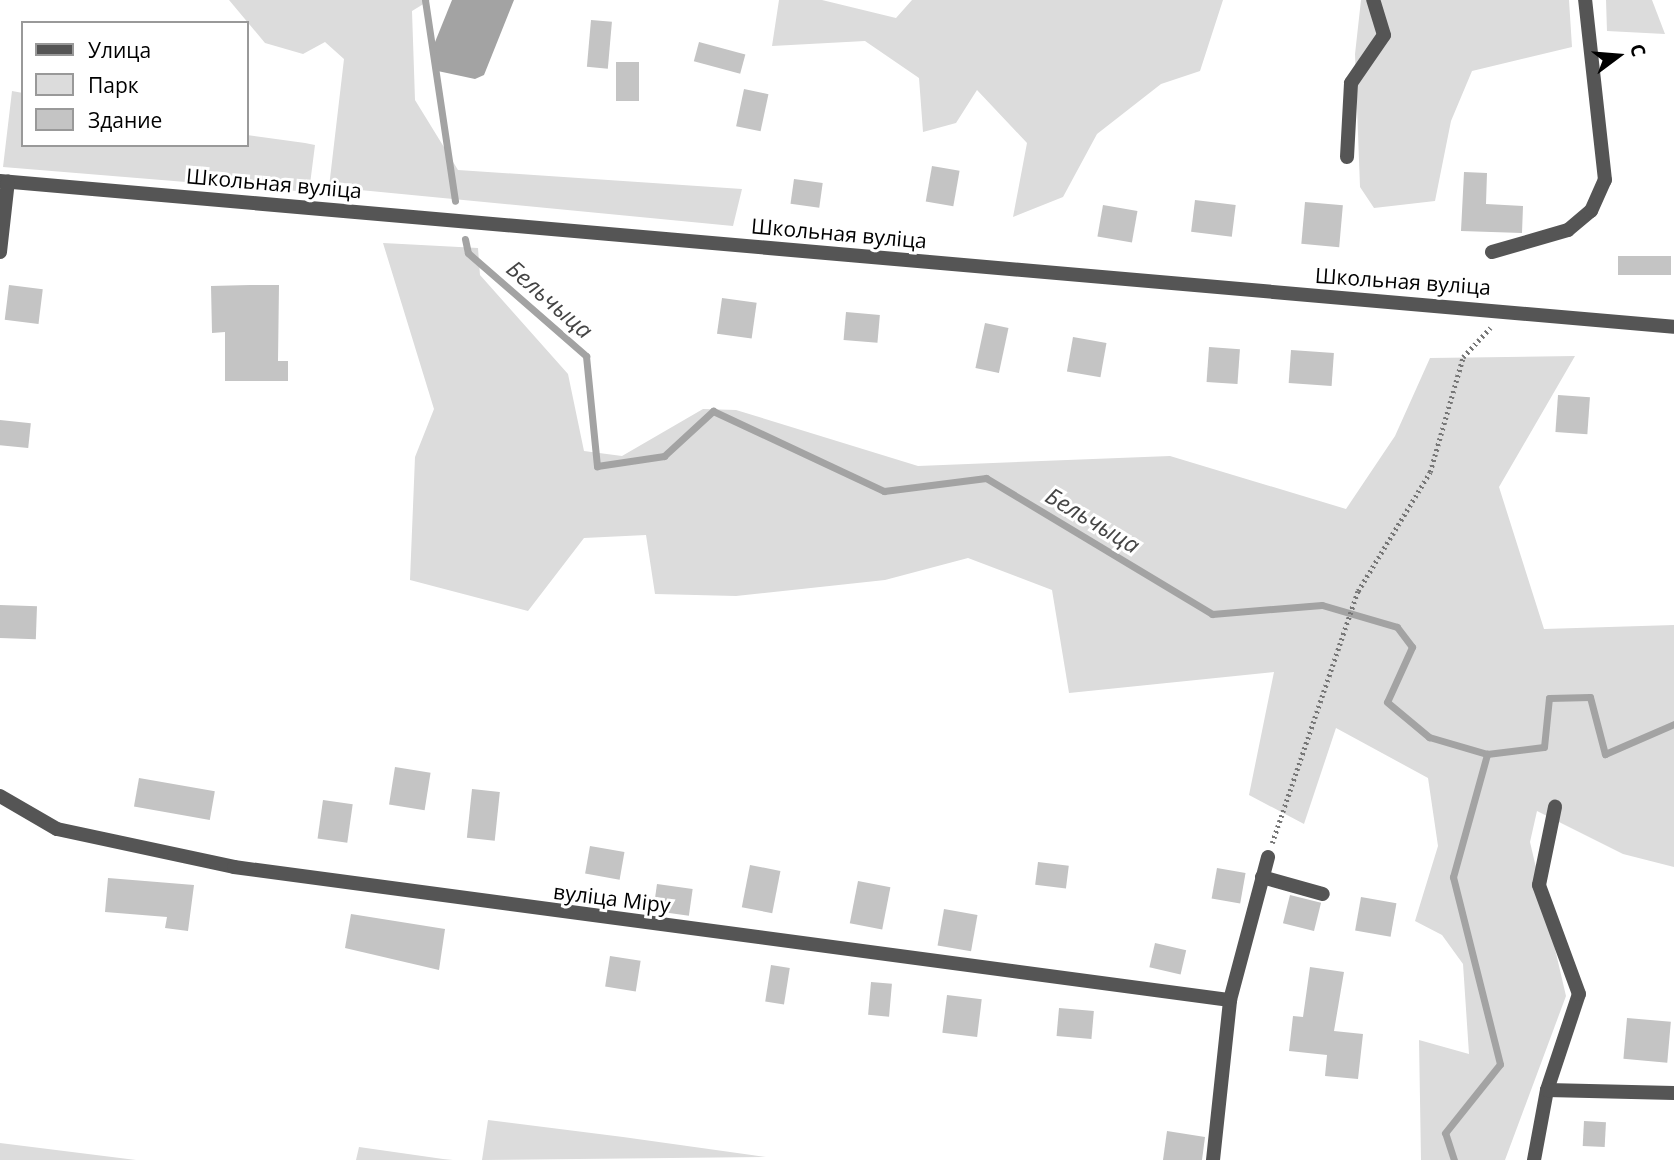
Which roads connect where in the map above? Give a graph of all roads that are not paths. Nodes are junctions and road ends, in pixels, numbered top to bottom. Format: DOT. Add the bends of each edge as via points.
graph roads {
  1 [pos="1373,0"];
  2 [pos="1585,0"];
  3 [pos="1347,157"];
  4 [pos="4,181"];
  5 [pos="0,252"];
  6 [pos="1492,252"];
  7 [pos="1674,327"];
  8 [pos="0,796"];
  9 [pos="1555,807"];
  10 [pos="1268,857"];
  11 [pos="1262,877"];
  12 [pos="1323,894"];
  13 [pos="1230,1000"];
  14 [pos="1547,1090"];
  15 [pos="1674,1093"];
  16 [pos="1213,1160"];
  17 [pos="1534,1160"];
  1 -- 3 [label="street" via="1384,35 1351,83"];
  2 -- 6 [label="street" via="1605,180 1591,211 1568,230"];
  4 -- 5 [label="street"];
  4 -- 7 [label="street, Школьная вуліца"];
  8 -- 13 [label="street, вуліца Міру" via="57,829 234,867"];
  9 -- 14 [label="street" via="1539,885 1579,994"];
  10 -- 11 [label="street"];
  11 -- 12 [label="street"];
  11 -- 13 [label="street"];
  13 -- 16 [label="street"];
  14 -- 15 [label="street"];
  14 -- 17 [label="street"];
}
